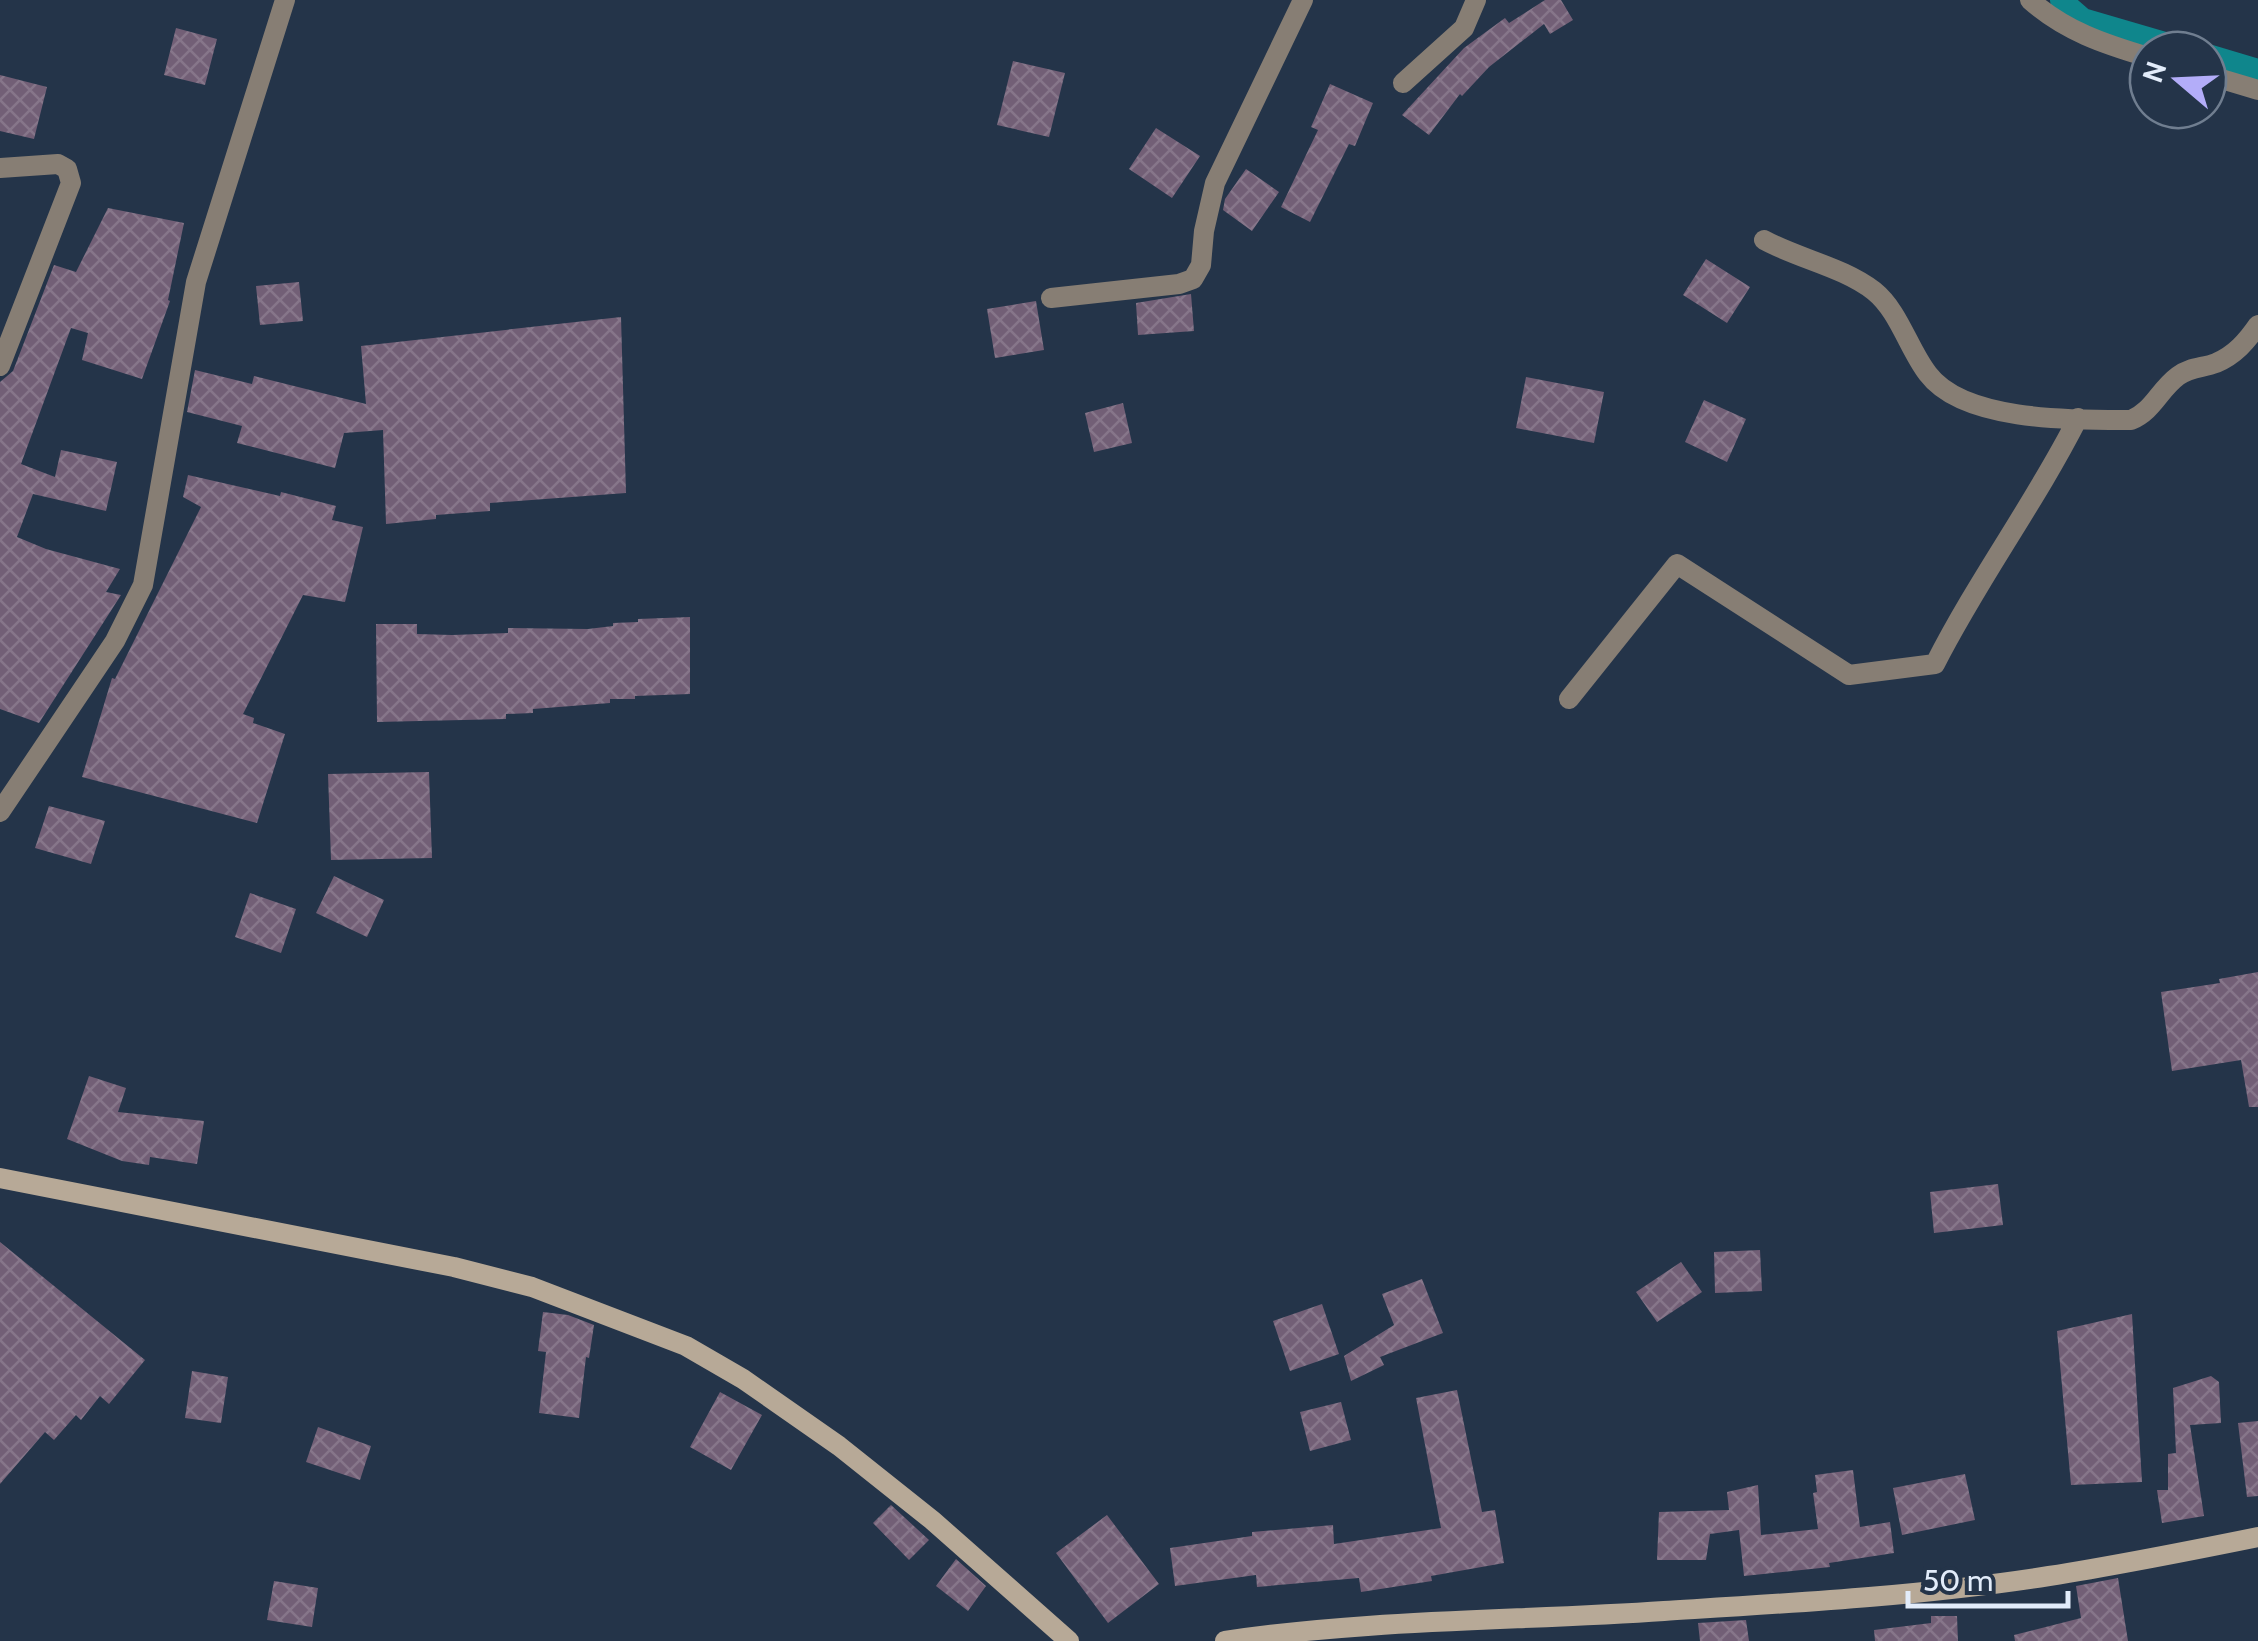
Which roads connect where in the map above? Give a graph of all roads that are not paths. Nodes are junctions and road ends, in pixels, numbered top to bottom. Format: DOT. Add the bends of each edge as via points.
graph roads {
  1 [pos="286,0"];
  2 [pos="1302,0"];
  3 [pos="1476,0"];
  4 [pos="2030,0"];
  5 [pos="2128,51"];
  6 [pos="2228,81"];
  7 [pos="1403,83"];
  8 [pos="2258,90"];
  9 [pos="0,168"];
  10 [pos="1764,240"];
  11 [pos="1050,298"];
  12 [pos="2258,325"];
  13 [pos="0,366"];
  14 [pos="2078,418"];
  15 [pos="1569,699"];
  16 [pos="1,806"];
  17 [pos="0,1178"];
  18 [pos="2258,1537"];
  19 [pos="1069,1641"];
  20 [pos="1225,1641"];
  1 -- 16 [label="street" via="196,282 143,586 114,641"];
  2 -- 11 [label="street" via="1215,183 1192,279"];
  3 -- 7 [label="street" via="1464,28"];
  4 -- 5 [label="street" via="2065,27"];
  6 -- 8 [label="street"];
  9 -- 13 [label="street" via="58,164 71,183"];
  10 -- 14 [label="street" via="1879,295 1932,380 1959,399 2001,412"];
  12 -- 14 [label="street" via="2237,351 2176,377 2143,415"];
  14 -- 15 [label="street" via="1935,664 1849,675 1677,564"];
  17 -- 19 [label="street" via="454,1266 532,1287 686,1346 840,1446"];
  18 -- 20 [label="street" via="2047,1576 1924,1590"];
}
